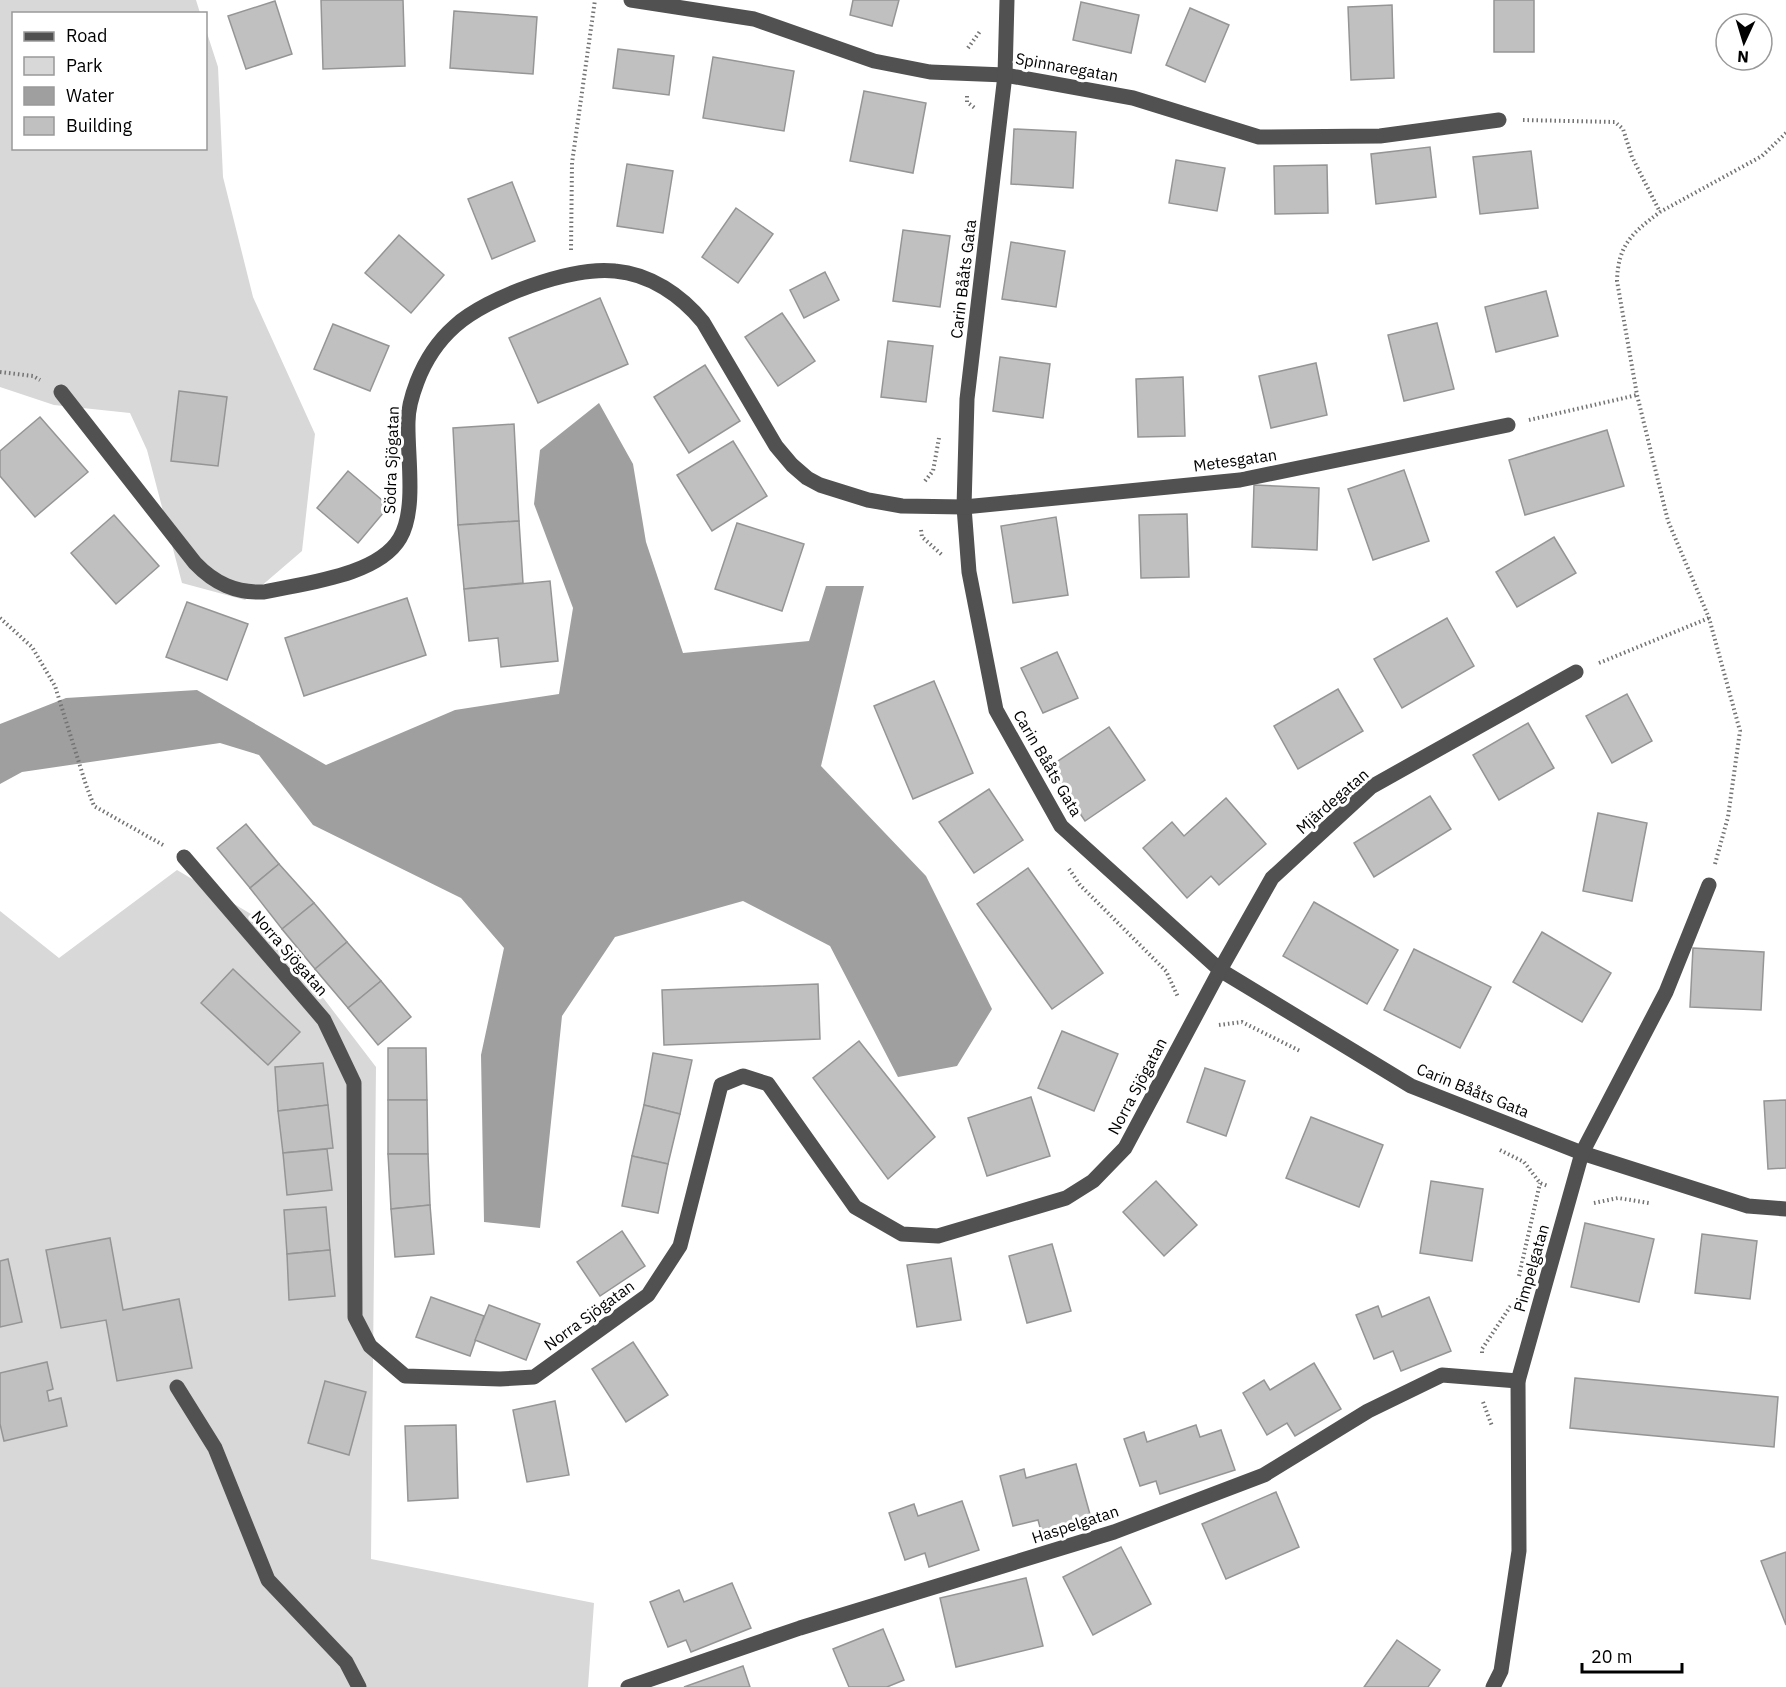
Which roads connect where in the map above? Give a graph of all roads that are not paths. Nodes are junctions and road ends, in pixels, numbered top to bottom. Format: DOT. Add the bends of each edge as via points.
graph roads {
  1 [pos="631,0"];
  2 [pos="1007,0"];
  3 [pos="1005,75"];
  4 [pos="1499,120"];
  5 [pos="61,392"];
  6 [pos="1508,425"];
  7 [pos="964,507"];
  8 [pos="1576,672"];
  9 [pos="184,857"];
  10 [pos="1709,885"];
  11 [pos="1220,970"];
  12 [pos="1582,1153"];
  13 [pos="1786,1209"];
  14 [pos="1518,1381"];
  15 [pos="177,1387"];
  16 [pos="359,1687"];
  17 [pos="628,1687"];
  18 [pos="1493,1687"];
  1 -- 3 [label="street, Spinnaregatan" via="753,19 874,61 930,72"];
  2 -- 3 [label="street, Carin Bååts Gata"];
  3 -- 4 [label="street, Spinnaregatan" via="1133,98 1259,137 1380,136"];
  3 -- 7 [label="street, Carin Bååts Gata" via="967,399"];
  5 -- 7 [label="street, Södra Sjögatan" via="211,579 236,590 264,592 347,573 382,557 400,538 409,499 409,411 425,364 455,326 472,313 538,283 571,273 622,272 657,283 694,310 776,446 799,472 820,485 902,506"];
  6 -- 7 [label="street, Metesgatan" via="1240,480"];
  7 -- 11 [label="street, Carin Bååts Gata" via="969,572 996,710 1061,826"];
  8 -- 11 [label="street, Mjärdegatan" via="1371,787 1272,878"];
  9 -- 11 [label="street, Norra Sjögatan" via="324,1020 354,1083 355,1317 370,1346 405,1376 534,1377 648,1294 680,1246 721,1085 743,1076 768,1084 855,1207 902,1234 938,1236 1066,1198 1093,1181 1125,1148"];
  10 -- 12 [label="street, Pimpelgatan" via="1666,992"];
  11 -- 12 [label="street, Carin Bååts Gata" via="1411,1086"];
  12 -- 13 [label="street, Carin Bååts Gata" via="1748,1206"];
  12 -- 14 [label="street, Pimpelgatan"];
  14 -- 17 [label="street, Haspelgatan" via="1442,1375 1368,1411 1264,1475 1114,1532 800,1628"];
  14 -- 18 [label="street, Pimpelgatan" via="1519,1551 1502,1671"];
  15 -- 16 [label="street" via="215,1448 268,1580 346,1662"];
}
